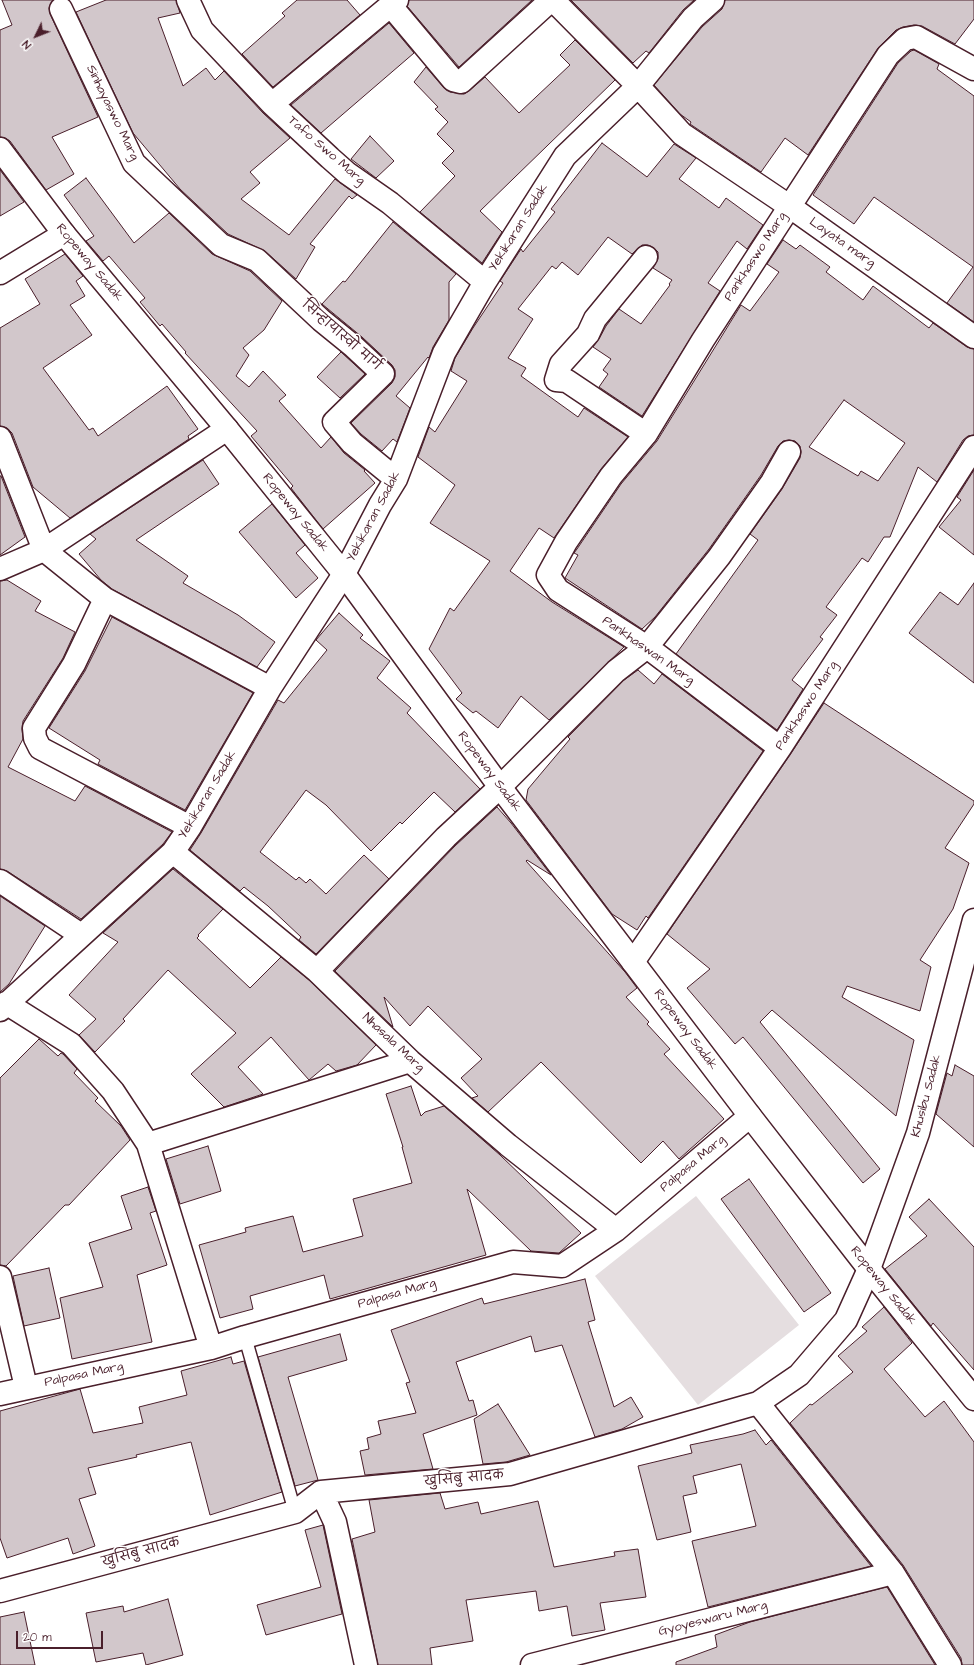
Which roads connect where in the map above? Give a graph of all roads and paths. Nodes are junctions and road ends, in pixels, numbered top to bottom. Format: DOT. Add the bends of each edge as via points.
graph roads {
  1 [pos="188,0"];
  2 [pos="552,0"];
  3 [pos="711,1"];
  4 [pos="394,3"];
  5 [pos="61,9"];
  6 [pos="974,69"];
  7 [pos="638,86"];
  8 [pos="272,104"];
  9 [pos="0,149"];
  10 [pos="789,206"];
  11 [pos="64,234"];
  12 [pos="646,257"];
  13 [pos="257,260"];
  14 [pos="0,273"];
  15 [pos="485,282"];
  16 [pos="974,337"];
  17 [pos="227,429"];
  18 [pos="646,434"];
  19 [pos="0,438"];
  20 [pos="974,447"];
  21 [pos="789,452"];
  22 [pos="396,479"];
  23 [pos="566,542"];
  24 [pos="44,550"];
  25 [pos="0,569"];
  26 [pos="344,574"];
  27 [pos="106,599"];
  28 [pos="647,647"];
  29 [pos="270,688"];
  30 [pos="780,748"];
  31 [pos="500,787"];
  32 [pos="190,827"];
  33 [pos="173,852"];
  34 [pos="0,881"];
  35 [pos="974,920"];
  36 [pos="81,935"];
  37 [pos="633,962"];
  38 [pos="317,971"];
  39 [pos="3,1006"];
  40 [pos="410,1061"];
  41 [pos="750,1116"];
  42 [pos="148,1144"];
  43 [pos="616,1230"];
  44 [pos="869,1269"];
  45 [pos="0,1277"];
  46 [pos="244,1337"];
  47 [pos="211,1348"];
  48 [pos="26,1387"];
  49 [pos="0,1394"];
  50 [pos="974,1399"];
  51 [pos="758,1403"];
  52 [pos="321,1492"];
  53 [pos="295,1512"];
  54 [pos="893,1572"];
  55 [pos="0,1591"];
  56 [pos="366,1665"];
  57 [pos="532,1665"];
  58 [pos="950,1665"];
  1 -- 8 [label="street, Tafo Swo Marg" via="202,30"];
  2 -- 4 [label="street" via="461,82 453,80"];
  2 -- 7 [label="street, Layata marg"];
  3 -- 7 [label="street, Yekikaran Sadak" via="693,18"];
  4 -- 8 [label="street"];
  5 -- 13 [label="street, Sinhayaswo Marg" via="134,163 220,245"];
  6 -- 10 [label="street, Pankhaswo Marg" via="916,37 905,39 888,55"];
  7 -- 10 [label="street, Layata marg" via="682,134"];
  7 -- 15 [label="street, Yekikaran Sadak" via="565,156"];
  8 -- 15 [label="street, Tafo Swo Marg" via="347,173 390,203"];
  9 -- 11 [label="street, Ropeway Sadak"];
  10 -- 16 [label="street, Layata marg"];
  10 -- 18 [label="street, Pankhaswo Marg"];
  11 -- 14 [label="street"];
  11 -- 17 [label="street, Ropeway Sadak"];
  12 -- 18 [label="street" via="595,319 588,334 561,364 556,380 567,381"];
  13 -- 22 [label="street, सिन्हायास्वो मार्ग" via="320,320 383,374 334,422 352,443"];
  15 -- 22 [label="street, Yekikaran Sadak" via="444,353"];
  17 -- 24 [label="street"];
  17 -- 26 [label="street, Ropeway Sadak"];
  18 -- 23 [label="street, Pankhaswo Marg" via="611,476"];
  19 -- 24 [label="street"];
  20 -- 30 [label="street, Pankhaswo Marg"];
  21 -- 28 [label="street" via="772,482 719,557"];
  22 -- 26 [label="street, Yekikaran Sadak"];
  23 -- 28 [label="street, Pankhaswan Marg" via="548,575 558,590"];
  24 -- 25 [label="street"];
  24 -- 27 [label="street"];
  26 -- 29 [label="street, Yekikaran Sadak"];
  26 -- 31 [label="street, Ropeway Sadak"];
  27 -- 29 [label="street"];
  27 -- 32 [label="street" via="74,664 34,728 35,738 40,748"];
  28 -- 30 [label="street, Pankhaswan Marg"];
  28 -- 31 [label="street" via="616,671"];
  29 -- 32 [label="street, Yekikaran Sadak"];
  30 -- 37 [label="street, Pankhaswo Marg"];
  31 -- 37 [label="street, Ropeway Sadak"];
  31 -- 38 [label="street" via="446,837"];
  32 -- 33 [label="street, Yekikaran Sadak"];
  33 -- 36 [label="street, Yekikaran Sadak"];
  33 -- 38 [label="street, Nhasala Marg"];
  34 -- 36 [label="street"];
  35 -- 44 [label="street, Khusibu Sadak" via="918,1133"];
  36 -- 39 [label="street, Yekikaran Sadak"];
  37 -- 41 [label="street, Ropeway Sadak"];
  38 -- 40 [label="street, Nhasala Marg"];
  39 -- 42 [label="street" via="71,1044 113,1091"];
  40 -- 42 [label="street"];
  40 -- 43 [label="street, Nhasala Marg" via="508,1144"];
  41 -- 43 [label="street, Palpasa Marg"];
  41 -- 44 [label="street, Ropeway Sadak"];
  42 -- 47 [label="street"];
  43 -- 46 [label="street, Palpasa Marg" via="562,1266 513,1262"];
  44 -- 50 [label="street, Ropeway Sadak"];
  44 -- 51 [label="street, खुसिबु सादक" via="846,1320 799,1375"];
  45 -- 48 [label="street"];
  46 -- 47 [label="street, Palpasa Marg"];
  46 -- 53 [label="lane"];
  47 -- 48 [label="street, Palpasa Marg"];
  48 -- 49 [label="street, Palpasa Marg"];
  51 -- 52 [label="street, खुसिबु सादक" via="510,1474"];
  51 -- 54 [label="street"];
  52 -- 53 [label="street, खुसिबु सादक"];
  52 -- 56 [label="street" via="335,1522"];
  53 -- 55 [label="street, खुसिबु सादक"];
  54 -- 57 [label="street, Gyoyeswaru Marg"];
  54 -- 58 [label="street"];
}
